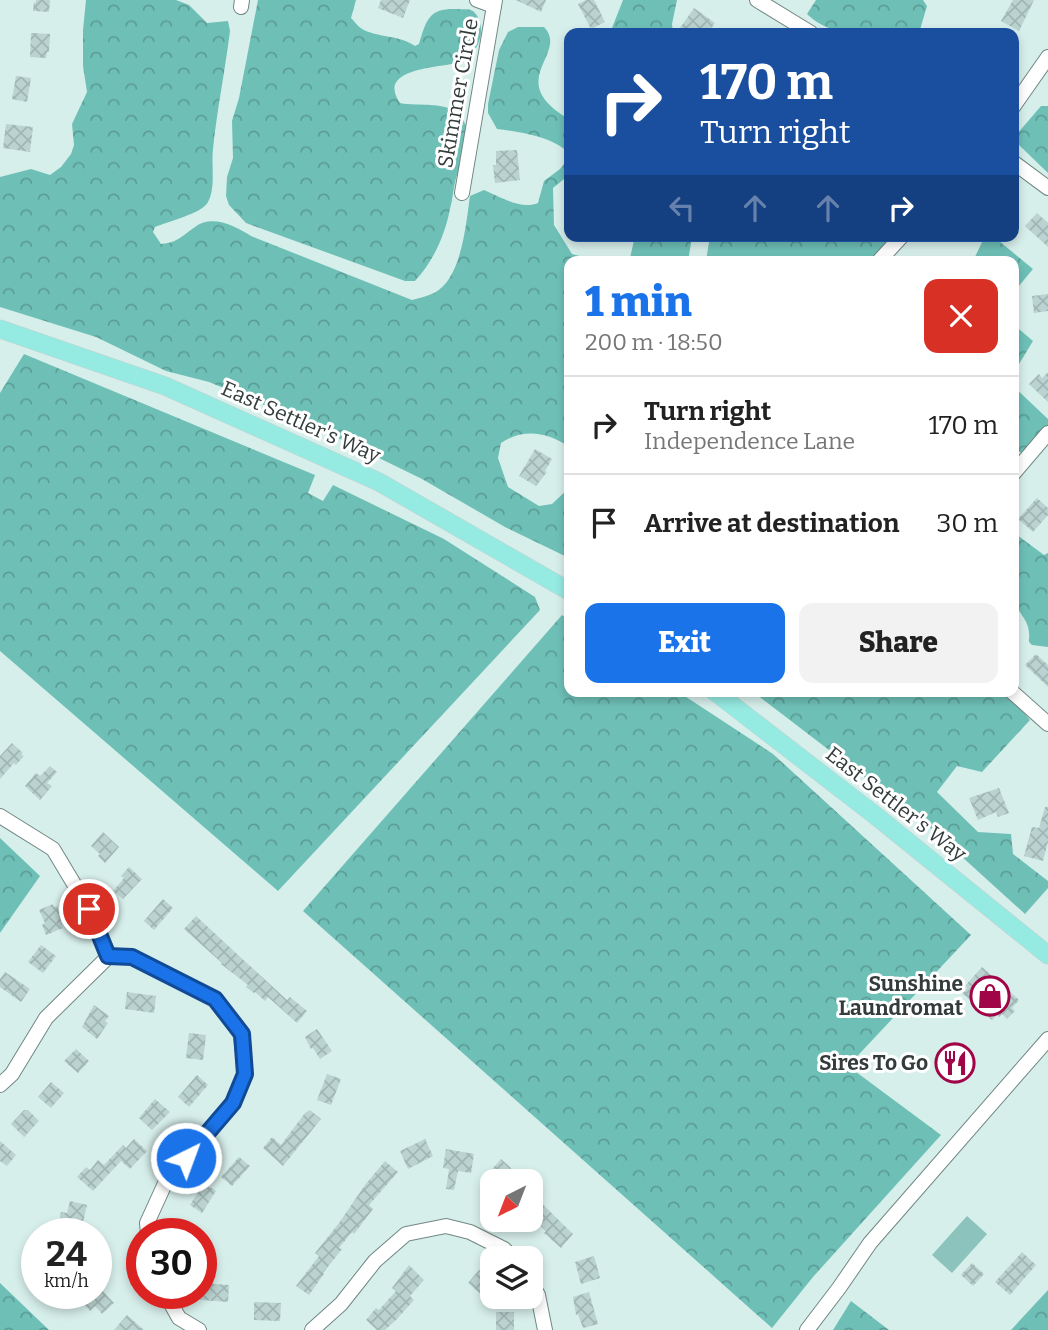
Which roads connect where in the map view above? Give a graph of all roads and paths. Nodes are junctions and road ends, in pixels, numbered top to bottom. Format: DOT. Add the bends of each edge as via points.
graph roads {
  1 [pos="477,0"];
  2 [pos="757,0"];
  3 [pos="495,3"];
  4 [pos="802,28"];
  5 [pos="1048,57"];
  6 [pos="1019,98"];
  7 [pos="1019,166"];
  8 [pos="1048,188"];
  9 [pos="462,193"];
  10 [pos="896,242"];
  11 [pos="884,256"];
  12 [pos="0,329"];
  13 [pos="1048,433"];
  14 [pos="1019,467"];
  15 [pos="564,588"];
  16 [pos="722,697"];
  17 [pos="1018,697"];
  18 [pos="1048,724"];
  19 [pos="0,816"];
  20 [pos="1048,955"];
  21 [pos="108,956"];
  22 [pos="1048,1040"];
  23 [pos="0,1085"];
  24 [pos="148,1218"];
  25 [pos="498,1246"];
  26 [pos="174,1309"];
  27 [pos="541,1309"];
  28 [pos="199,1330"];
  29 [pos="312,1330"];
  30 [pos="545,1330"];
  31 [pos="807,1330"];
  1 -- 3 [label="street"];
  2 -- 4 [label="street"];
  3 -- 9 [label="street, Skimmer Circle"];
  5 -- 6 [label="street"];
  7 -- 8 [label="street"];
  10 -- 11 [label="street"];
  12 -- 15 [label="main road, East Settler's Way" via="165,386 379,482"];
  13 -- 14 [label="street"];
  16 -- 20 [label="main road, East Settler's Way"];
  17 -- 18 [label="street"];
  19 -- 21 [label="street" via="53,849 89,909"];
  21 -- 23 [label="street" via="46,1018 12,1074"];
  21 -- 24 [label="street" via="132,957 215,999 242,1034 245,1074 233,1103 168,1177"];
  22 -- 31 [label="street" via="870,1243"];
  25 -- 29 [label="street" via="446,1226 406,1234"];
  26 -- 28 [label="street" via="179,1318"];
  27 -- 30 [label="street"];
}
